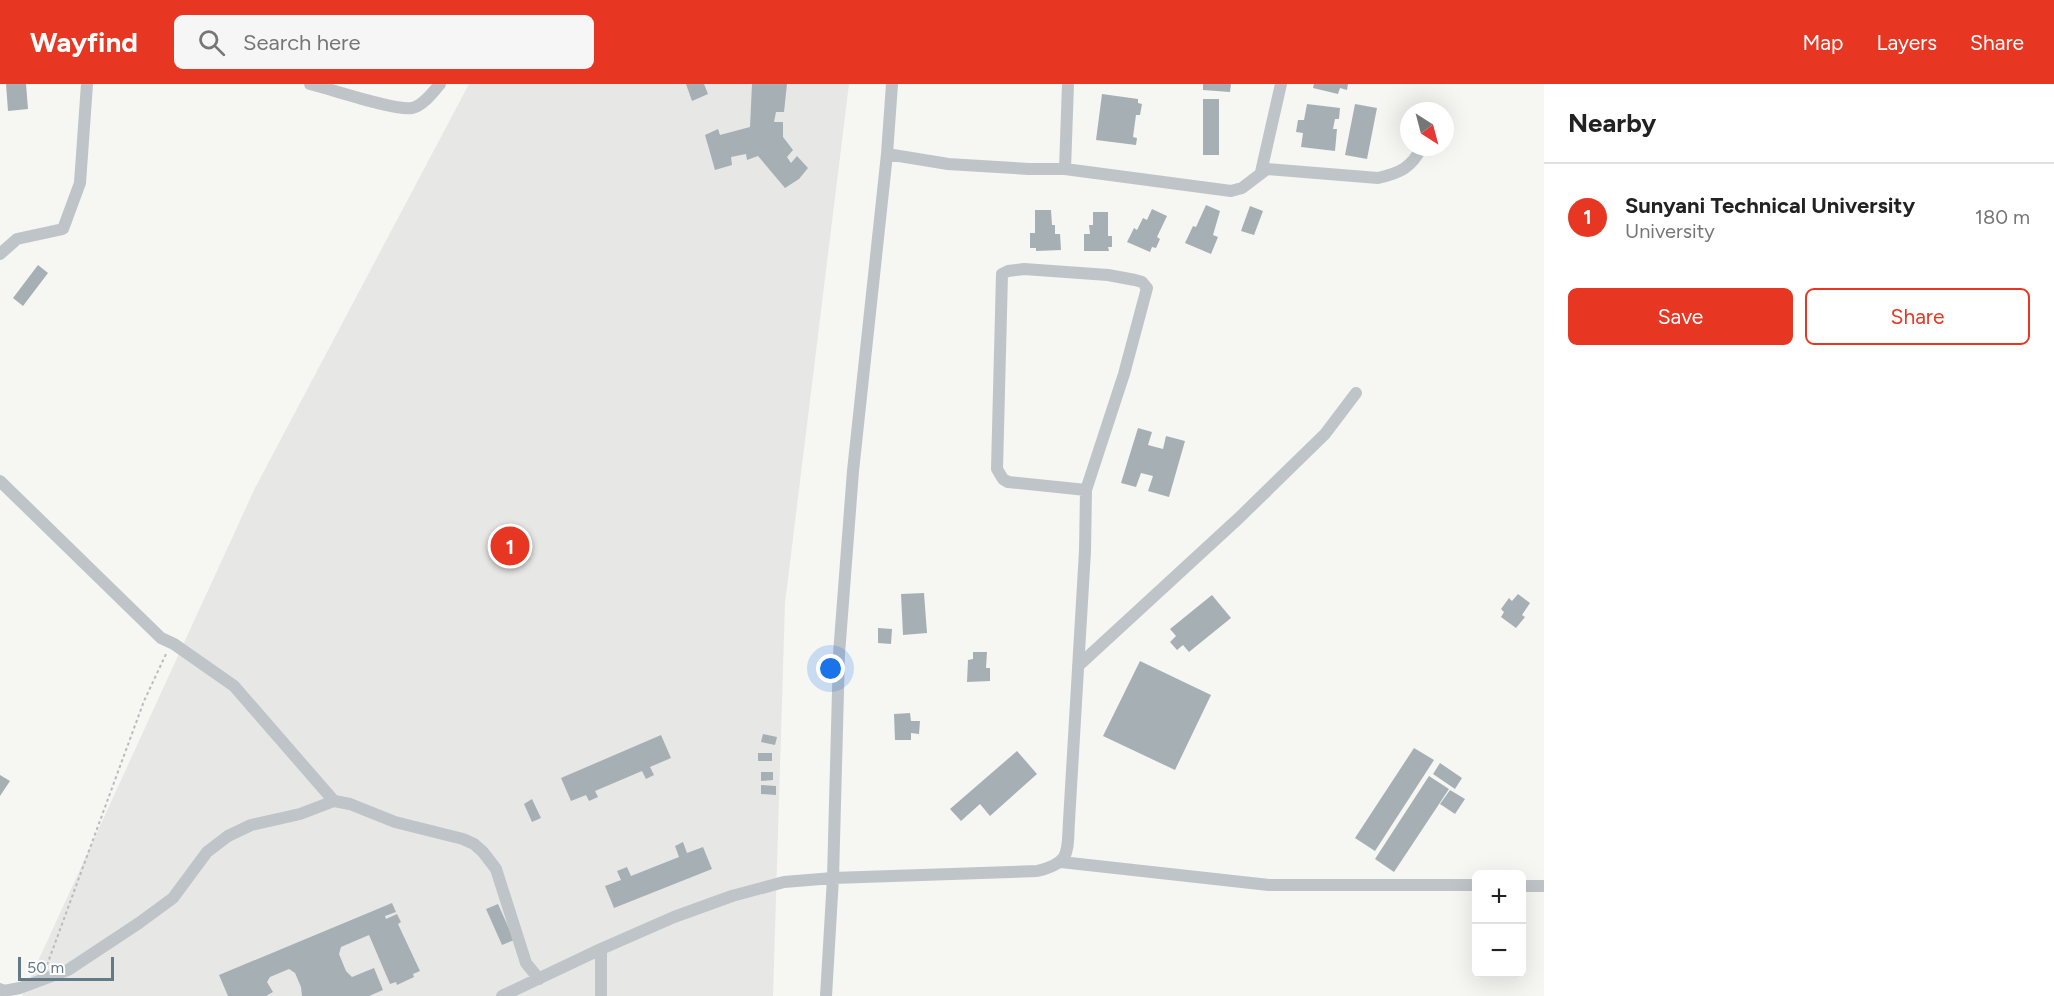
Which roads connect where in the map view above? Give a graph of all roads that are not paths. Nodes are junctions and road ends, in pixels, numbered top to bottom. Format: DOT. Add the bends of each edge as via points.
graph roads {
  1 [pos="87,84"];
  2 [pos="310,84"];
  3 [pos="440,84"];
  4 [pos="892,84"];
  5 [pos="1068,84"];
  6 [pos="1281,84"];
  7 [pos="887,154"];
  8 [pos="1417,156"];
  9 [pos="1065,169"];
  10 [pos="1261,172"];
  11 [pos="0,254"];
  12 [pos="1356,393"];
  13 [pos="0,481"];
  14 [pos="1086,490"];
  15 [pos="1078,666"];
  16 [pos="333,801"];
  17 [pos="1061,862"];
  18 [pos="833,878"];
  19 [pos="1472,885"];
  20 [pos="1526,886"];
  21 [pos="1544,886"];
  22 [pos="601,949"];
  23 [pos="539,979"];
  24 [pos="0,989"];
  25 [pos="502,996"];
  26 [pos="601,996"];
  27 [pos="826,996"];
  1 -- 11 [label="street" via="80,183 63,229 17,239"];
  2 -- 3 [label="street" via="395,107 413,108"];
  4 -- 7 [label="street"];
  5 -- 9 [label="street"];
  6 -- 10 [label="street"];
  7 -- 9 [label="street" via="948,164"];
  7 -- 18 [label="street" via="852,471 839,642"];
  8 -- 10 [label="street" via="1407,167 1378,178 1288,170"];
  9 -- 10 [label="street" via="1232,191"];
  12 -- 15 [label="street" via="1325,434"];
  13 -- 16 [label="street" via="161,638 234,686"];
  14 -- 14 [label="street" via="1147,288 1142,282 1108,275 1008,271 1002,274 997,469 1008,482"];
  14 -- 15 [label="street"];
  15 -- 17 [label="street" via="1069,820 1066,853"];
  16 -- 23 [label="street" via="474,844 496,869 526,963"];
  16 -- 24 [label="street" via="300,814 251,825 228,836 207,852 173,898 68,970 20,988"];
  17 -- 18 [label="street" via="1037,871"];
  17 -- 19 [label="street" via="1269,885"];
  18 -- 22 [label="street" via="784,882 732,896"];
  18 -- 27 [label="street"];
  20 -- 21 [label="street"];
  22 -- 23 [label="street"];
  22 -- 26 [label="street"];
  23 -- 25 [label="street"];
}
